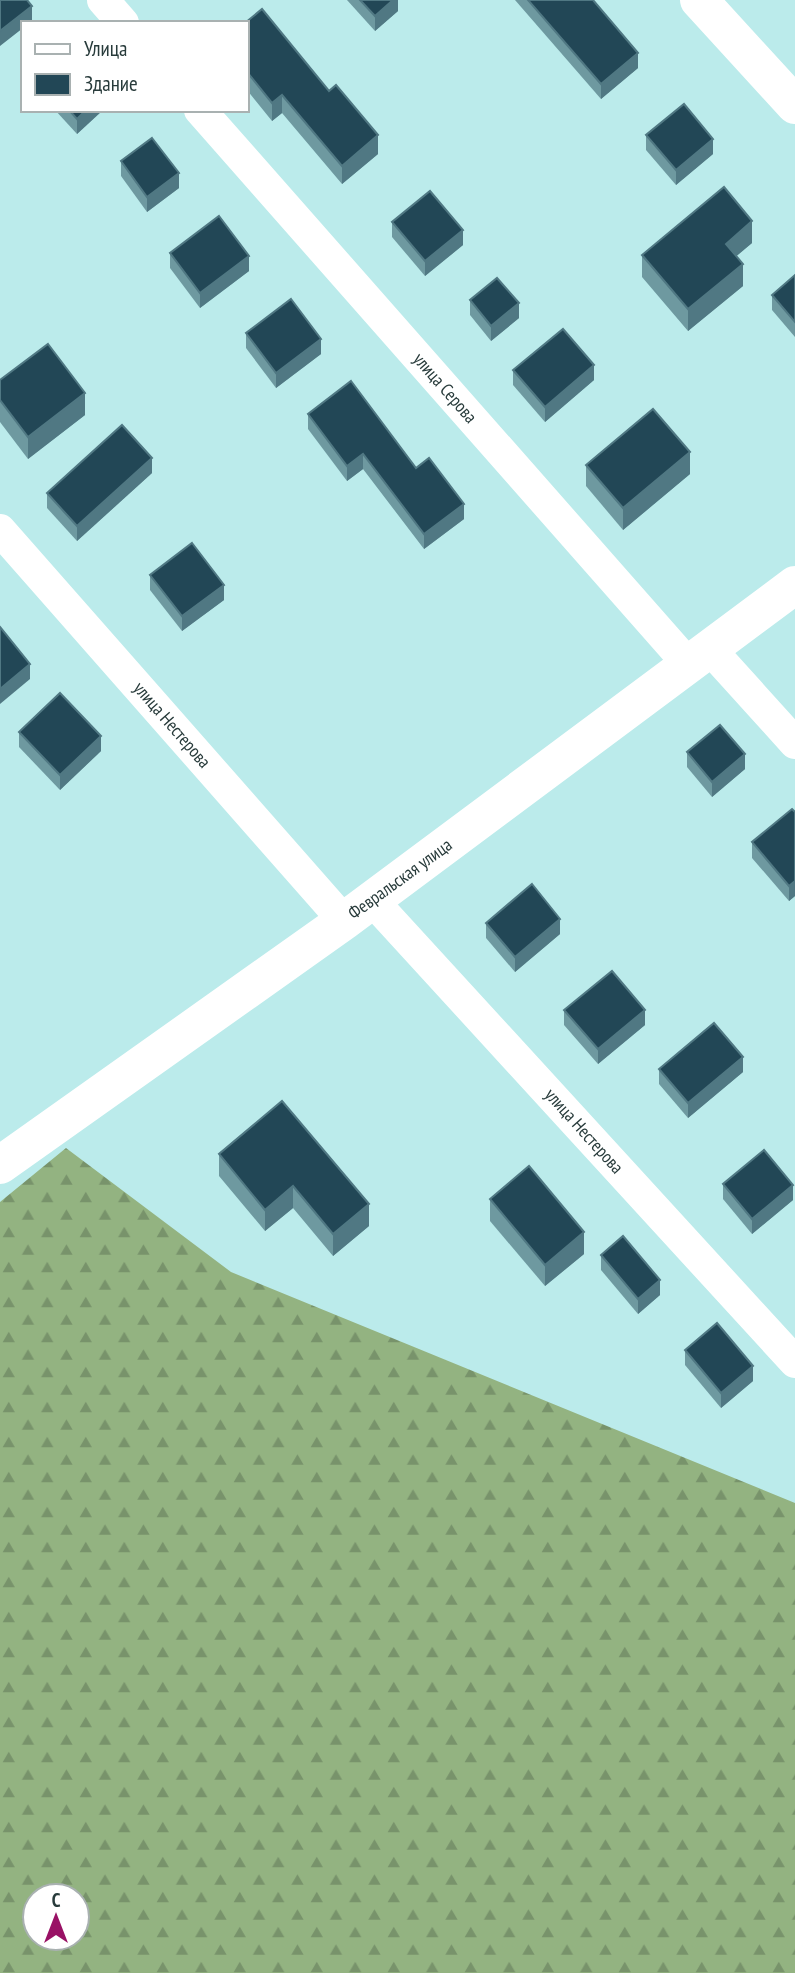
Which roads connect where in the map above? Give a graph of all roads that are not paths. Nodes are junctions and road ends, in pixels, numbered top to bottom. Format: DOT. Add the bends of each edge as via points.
graph roads {
  1 [pos="103,0"];
  2 [pos="699,0"];
  3 [pos="121,21"];
  4 [pos="795,105"];
  5 [pos="202,112"];
  6 [pos="0,530"];
  7 [pos="795,585"];
  8 [pos="700,657"];
  9 [pos="795,743"];
  10 [pos="358,910"];
  11 [pos="0,1165"];
  12 [pos="795,1362"];
  1 -- 3 [label="street"];
  2 -- 4 [label="main road"];
  5 -- 8 [label="street, улица Серова"];
  6 -- 10 [label="street, улица Нестерова"];
  7 -- 8 [label="main road, Февральская улица"];
  8 -- 9 [label="street, улица Серова"];
  8 -- 10 [label="main road, Февральская улица"];
  10 -- 11 [label="main road, Февральская улица"];
  10 -- 12 [label="street, улица Нестерова"];
}
